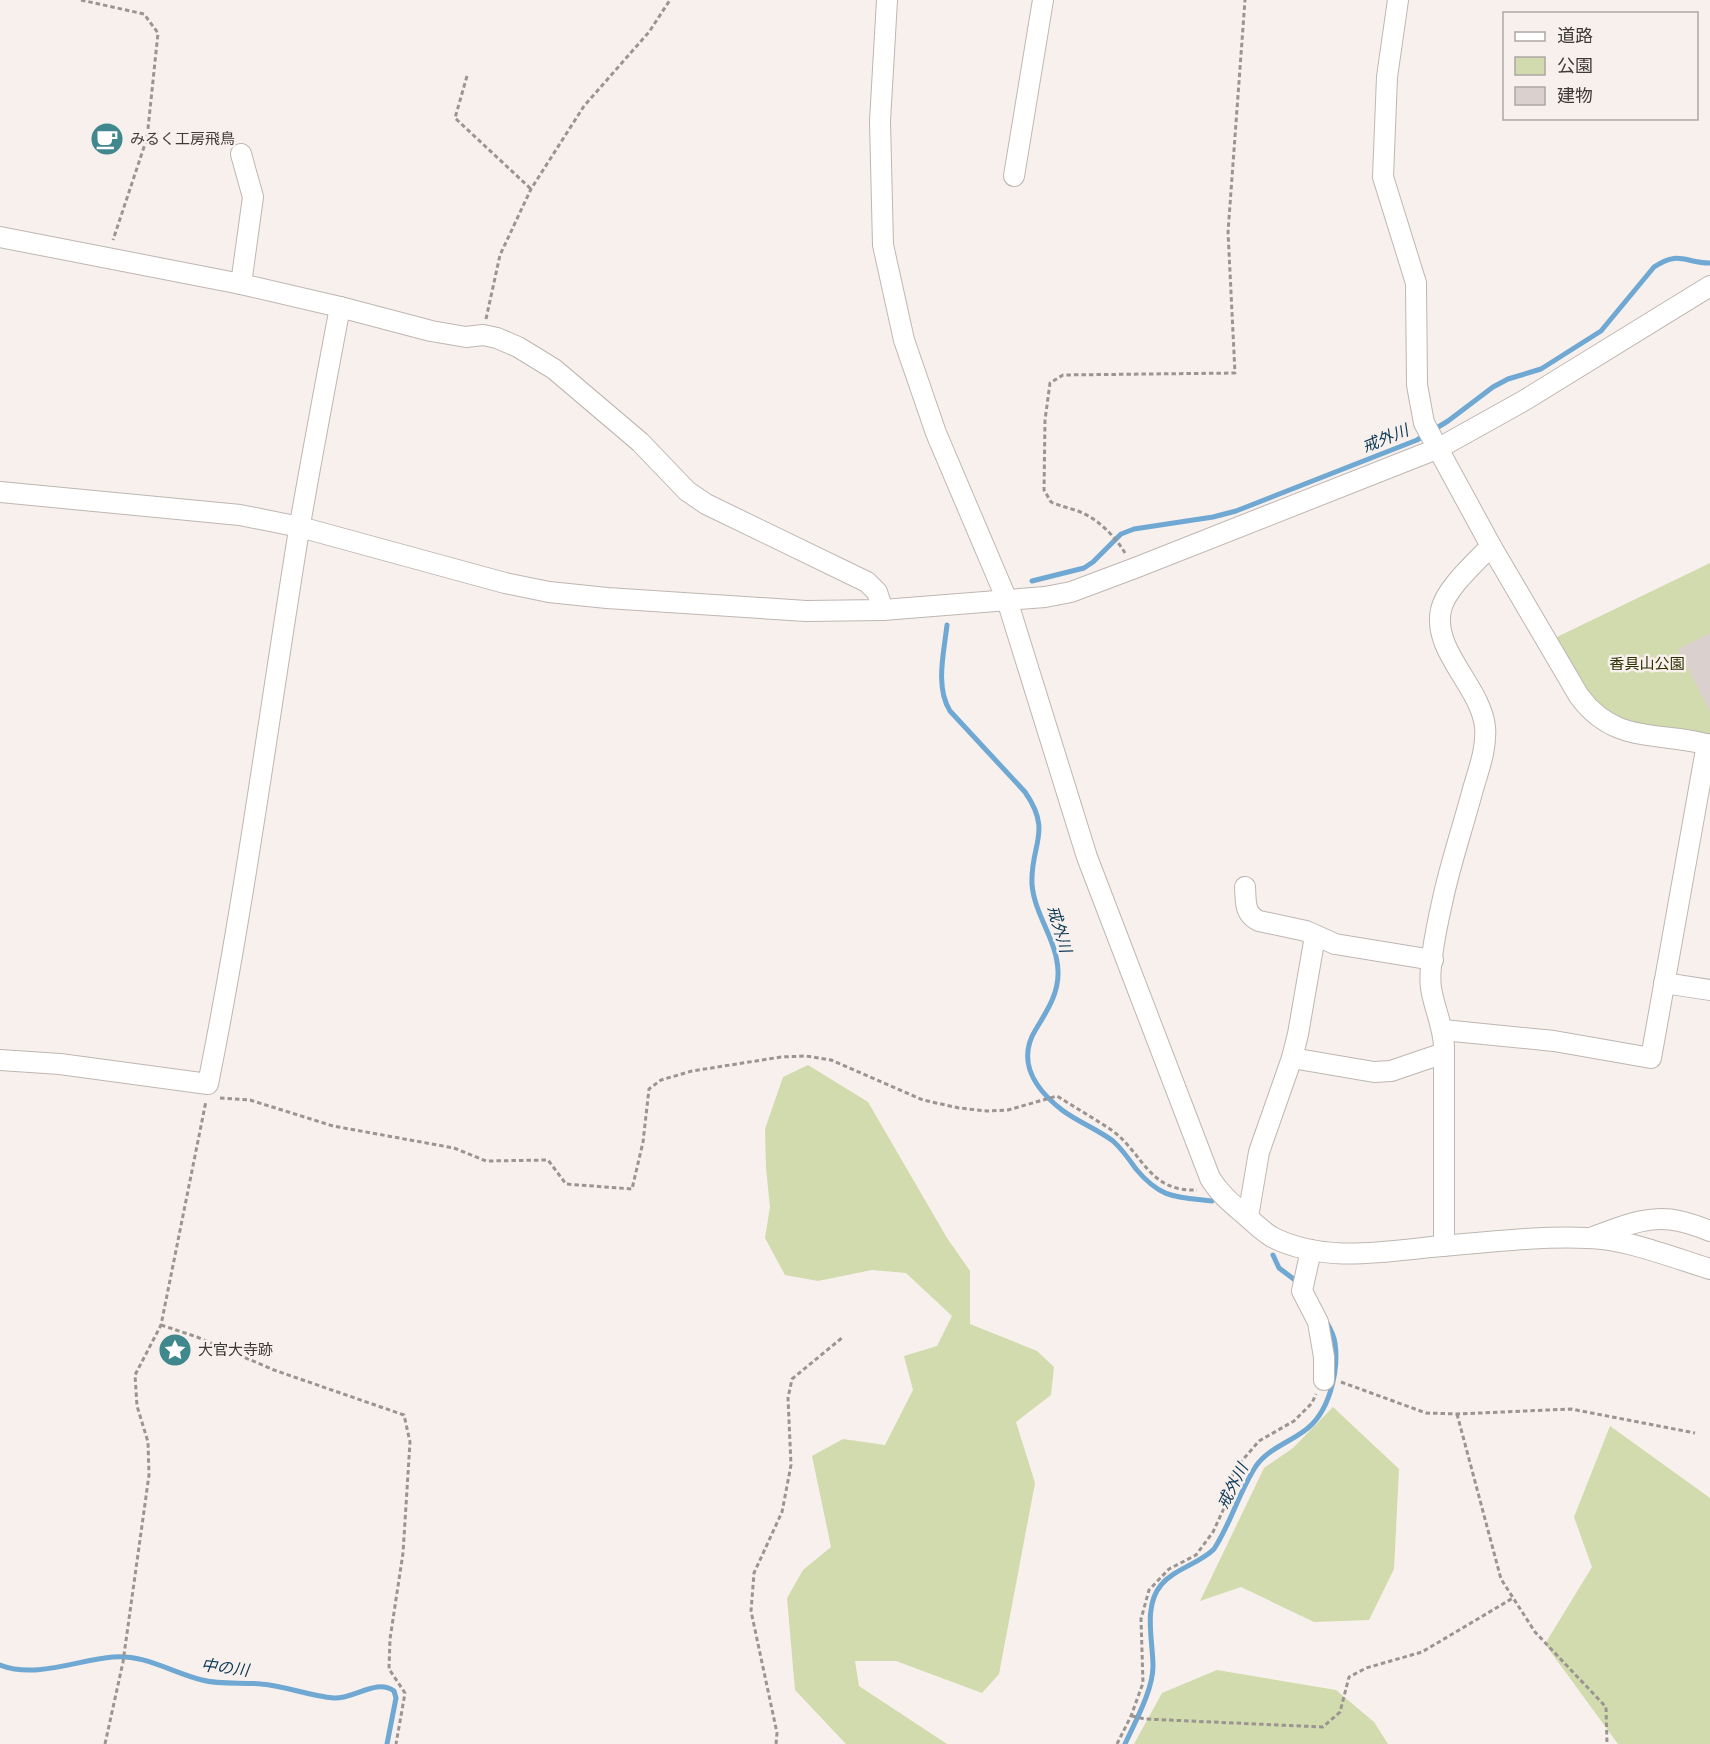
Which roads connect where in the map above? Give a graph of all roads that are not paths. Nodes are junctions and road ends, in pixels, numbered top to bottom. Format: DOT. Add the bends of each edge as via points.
graph roads {
  1 [pos="887,0"];
  2 [pos="1043,0"];
  3 [pos="1398,0"];
  4 [pos="241,154"];
  5 [pos="1014,176"];
  6 [pos="0,237"];
  7 [pos="241,284"];
  8 [pos="1710,286"];
  9 [pos="340,307"];
  10 [pos="1439,448"];
  11 [pos="0,492"];
  12 [pos="300,527"];
  13 [pos="1491,546"];
  14 [pos="1007,600"];
  15 [pos="883,610"];
  16 [pos="1708,745"];
  17 [pos="1245,887"];
  18 [pos="1315,936"];
  19 [pos="1433,960"];
  20 [pos="1664,983"];
  21 [pos="1710,990"];
  22 [pos="1443,1030"];
  23 [pos="1444,1053"];
  24 [pos="1292,1058"];
  25 [pos="0,1060"];
  26 [pos="1248,1218"];
  27 [pos="1710,1231"];
  28 [pos="1590,1238"];
  29 [pos="1444,1246"];
  30 [pos="1311,1250"];
  31 [pos="1710,1269"];
  32 [pos="1333,1381"];
  1 -- 14 [label="street" via="880,121 883,245 914,371"];
  2 -- 5 [label="street"];
  3 -- 10 [label="street" via="1387,77 1383,177 1416,283 1417,385 1424,423"];
  4 -- 7 [label="street" via="253,197"];
  6 -- 7 [label="street"];
  7 -- 9 [label="street"];
  8 -- 10 [label="street" via="1526,400"];
  9 -- 12 [label="street"];
  9 -- 15 [label="street" via="431,332 483,335 518,347 554,369 640,442 687,491 706,504 867,582 877,592"];
  10 -- 13 [label="street"];
  10 -- 14 [label="street" via="1071,592"];
  11 -- 12 [label="street" via="240,515"];
  12 -- 15 [label="street" via="549,592 806,611"];
  12 -- 25 [label="street" via="207,1091 60,1064"];
  13 -- 16 [label="street" via="1588,709 1615,728"];
  13 -- 19 [label="street" via="1447,595 1441,608 1439,625 1443,639 1481,710 1485,740 1442,904"];
  14 -- 15 [label="street"];
  14 -- 26 [label="street" via="1088,857 1210,1178"];
  16 -- 20 [label="street"];
  17 -- 18 [label="street" via="1246,912 1251,918"];
  18 -- 19 [label="street" via="1335,944"];
  18 -- 24 [label="street"];
  19 -- 22 [label="street" via="1431,990"];
  20 -- 21 [label="street"];
  20 -- 22 [label="street" via="1651,1058 1554,1041"];
  22 -- 23 [label="street"];
  23 -- 24 [label="street" via="1408,1067 1374,1072"];
  23 -- 29 [label="street"];
  24 -- 26 [label="street" via="1259,1152"];
  26 -- 30 [label="street" via="1272,1236"];
  27 -- 28 [label="street" via="1678,1221 1651,1219"];
  28 -- 29 [label="street"];
  28 -- 31 [label="street"];
  29 -- 30 [label="street" via="1369,1253"];
  30 -- 32 [label="street" via="1304,1284"];
}
